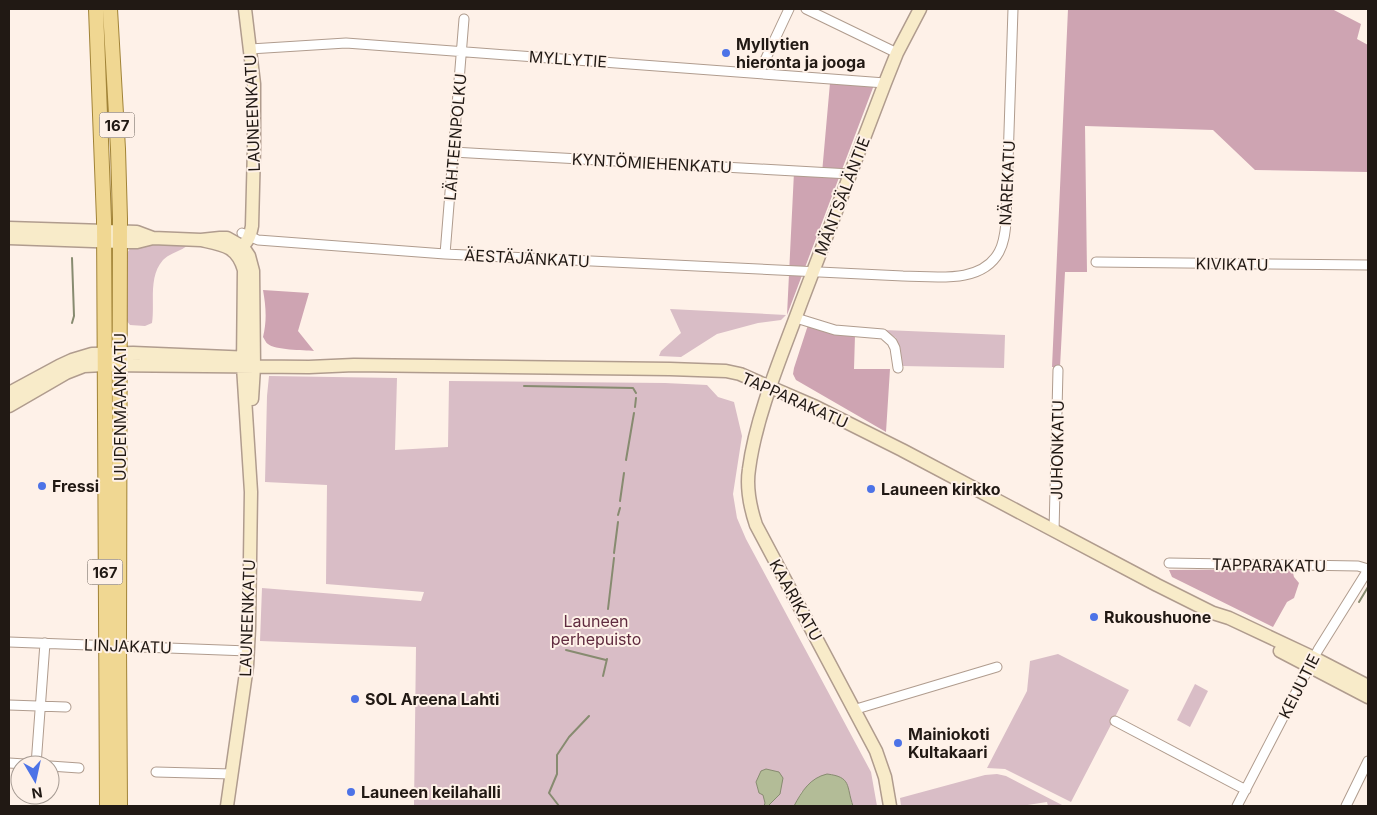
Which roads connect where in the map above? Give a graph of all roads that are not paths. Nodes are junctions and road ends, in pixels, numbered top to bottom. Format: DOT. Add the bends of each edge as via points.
graph roads {
  1 [pos="96,9"];
  2 [pos="110,9"];
  3 [pos="245,9"];
  4 [pos="789,9"];
  5 [pos="806,9"];
  6 [pos="920,9"];
  7 [pos="1013,9"];
  8 [pos="464,19"];
  9 [pos="250,49"];
  10 [pos="462,51"];
  11 [pos="897,53"];
  12 [pos="759,73"];
  13 [pos="885,83"];
  14 [pos="453,152"];
  15 [pos="850,174"];
  16 [pos="9,228"];
  17 [pos="104,236"];
  18 [pos="121,237"];
  19 [pos="9,238"];
  20 [pos="241,242"];
  21 [pos="446,254"];
  22 [pos="1096,262"];
  23 [pos="1368,265"];
  24 [pos="814,271"];
  25 [pos="796,318"];
  26 [pos="104,359"];
  27 [pos="119,359"];
  28 [pos="249,362"];
  29 [pos="898,368"];
  30 [pos="1058,370"];
  31 [pos="771,387"];
  32 [pos="9,393"];
  33 [pos="9,406"];
  34 [pos="1054,531"];
  35 [pos="1169,563"];
  36 [pos="1368,570"];
  37 [pos="9,642"];
  38 [pos="45,643"];
  39 [pos="113,645"];
  40 [pos="248,651"];
  41 [pos="1312,662"];
  42 [pos="997,667"];
  43 [pos="1368,686"];
  44 [pos="1368,697"];
  45 [pos="9,705"];
  46 [pos="41,706"];
  47 [pos="66,707"];
  48 [pos="854,710"];
  49 [pos="1115,721"];
  50 [pos="37,755"];
  51 [pos="1368,761"];
  52 [pos="60,767"];
  53 [pos="79,768"];
  54 [pos="156,772"];
  55 [pos="232,774"];
  56 [pos="1246,790"];
  57 [pos="107,806"];
  58 [pos="120,806"];
  59 [pos="227,806"];
  60 [pos="890,806"];
  61 [pos="1237,806"];
  62 [pos="1346,806"];
  1 -- 17 [label="main road, UUDENMAANKATU / 167"];
  2 -- 18 [label="main road, UUDENMAANKATU / 167"];
  3 -- 9 [label="street, LAUNEENKATU"];
  4 -- 12 [label="street"];
  5 -- 11 [label="street"];
  6 -- 11 [label="street, MÄNTSÄLÄNTIE"];
  7 -- 24 [label="street, NÄREKATU" via="1006,222 999,253 978,272 960,276"];
  8 -- 10 [label="street, LÄHTEENPOLKU"];
  9 -- 10 [label="street, MYLLYTIE" via="346,43"];
  9 -- 20 [label="street, LAUNEENKATU" via="254,84 252,226"];
  10 -- 12 [label="street, MYLLYTIE"];
  10 -- 14 [label="street, LÄHTEENPOLKU"];
  11 -- 13 [label="street, MÄNTSÄLÄNTIE"];
  12 -- 13 [label="street, MYLLYTIE"];
  13 -- 15 [label="street, MÄNTSÄLÄNTIE"];
  14 -- 15 [label="street, KYNTÖMIEHENKATU"];
  14 -- 21 [label="street, LÄHTEENPOLKU"];
  15 -- 24 [label="street, MÄNTSÄLÄNTIE"];
  16 -- 17 [label="street"];
  17 -- 18 [label="street"];
  17 -- 19 [label="street"];
  17 -- 26 [label="main road, UUDENMAANKATU / 167"];
  18 -- 20 [label="street" via="137,242 153,238 202,240 226,246"];
  18 -- 27 [label="main road, UUDENMAANKATU / 167"];
  20 -- 21 [label="street, ÄESTÄJÄNKATU" via="258,240"];
  20 -- 28 [label="street, LAUNEENKATU"];
  21 -- 24 [label="street, ÄESTÄJÄNKATU"];
  22 -- 23 [label="street, KIVIKATU"];
  24 -- 25 [label="street, MÄNTSÄLÄNTIE"];
  25 -- 29 [label="street" via="835,330 882,334 895,348"];
  25 -- 31 [label="street, MÄNTSÄLÄNTIE"];
  26 -- 27 [label="street, TAPPARAKATU"];
  26 -- 32 [label="street" via="72,360"];
  26 -- 33 [label="street" via="66,373"];
  26 -- 39 [label="main road, UUDENMAANKATU / 167"];
  27 -- 28 [label="street, TAPPARAKATU"];
  27 -- 39 [label="main road, UUDENMAANKATU / 167" via="121,468"];
  28 -- 31 [label="street, TAPPARAKATU" via="726,371"];
  28 -- 40 [label="street, LAUNEENKATU" via="245,409 251,492"];
  30 -- 34 [label="street, JUHONKATU"];
  31 -- 34 [label="street, TAPPARAKATU" via="902,450"];
  31 -- 48 [label="street, KAARIKATU" via="749,471 751,510"];
  34 -- 41 [label="street, TAPPARAKATU"];
  35 -- 36 [label="street, TAPPARAKATU" via="1358,566"];
  36 -- 41 [label="street, KEIJUTIE"];
  37 -- 38 [label="street, LINJAKATU"];
  38 -- 39 [label="street, LINJAKATU"];
  38 -- 46 [label="street"];
  39 -- 40 [label="street, LINJAKATU"];
  39 -- 57 [label="main road, UUDENMAANKATU / 167"];
  39 -- 58 [label="main road, UUDENMAANKATU / 167"];
  40 -- 55 [label="street, LAUNEENKATU"];
  41 -- 43 [label="street, TAPPARAKATU"];
  41 -- 44 [label="street, TAPPARAKATU"];
  41 -- 56 [label="street, KEIJUTIE"];
  42 -- 48 [label="street"];
  45 -- 46 [label="street"];
  46 -- 47 [label="street"];
  46 -- 50 [label="street"];
  48 -- 60 [label="street, KAARIKATU" via="881,763"];
  49 -- 56 [label="street"];
  51 -- 62 [label="street"];
  52 -- 53 [label="street"];
  54 -- 55 [label="street"];
  55 -- 59 [label="street, LAUNEENKATU"];
  56 -- 61 [label="street, KEIJUTIE"];
}
